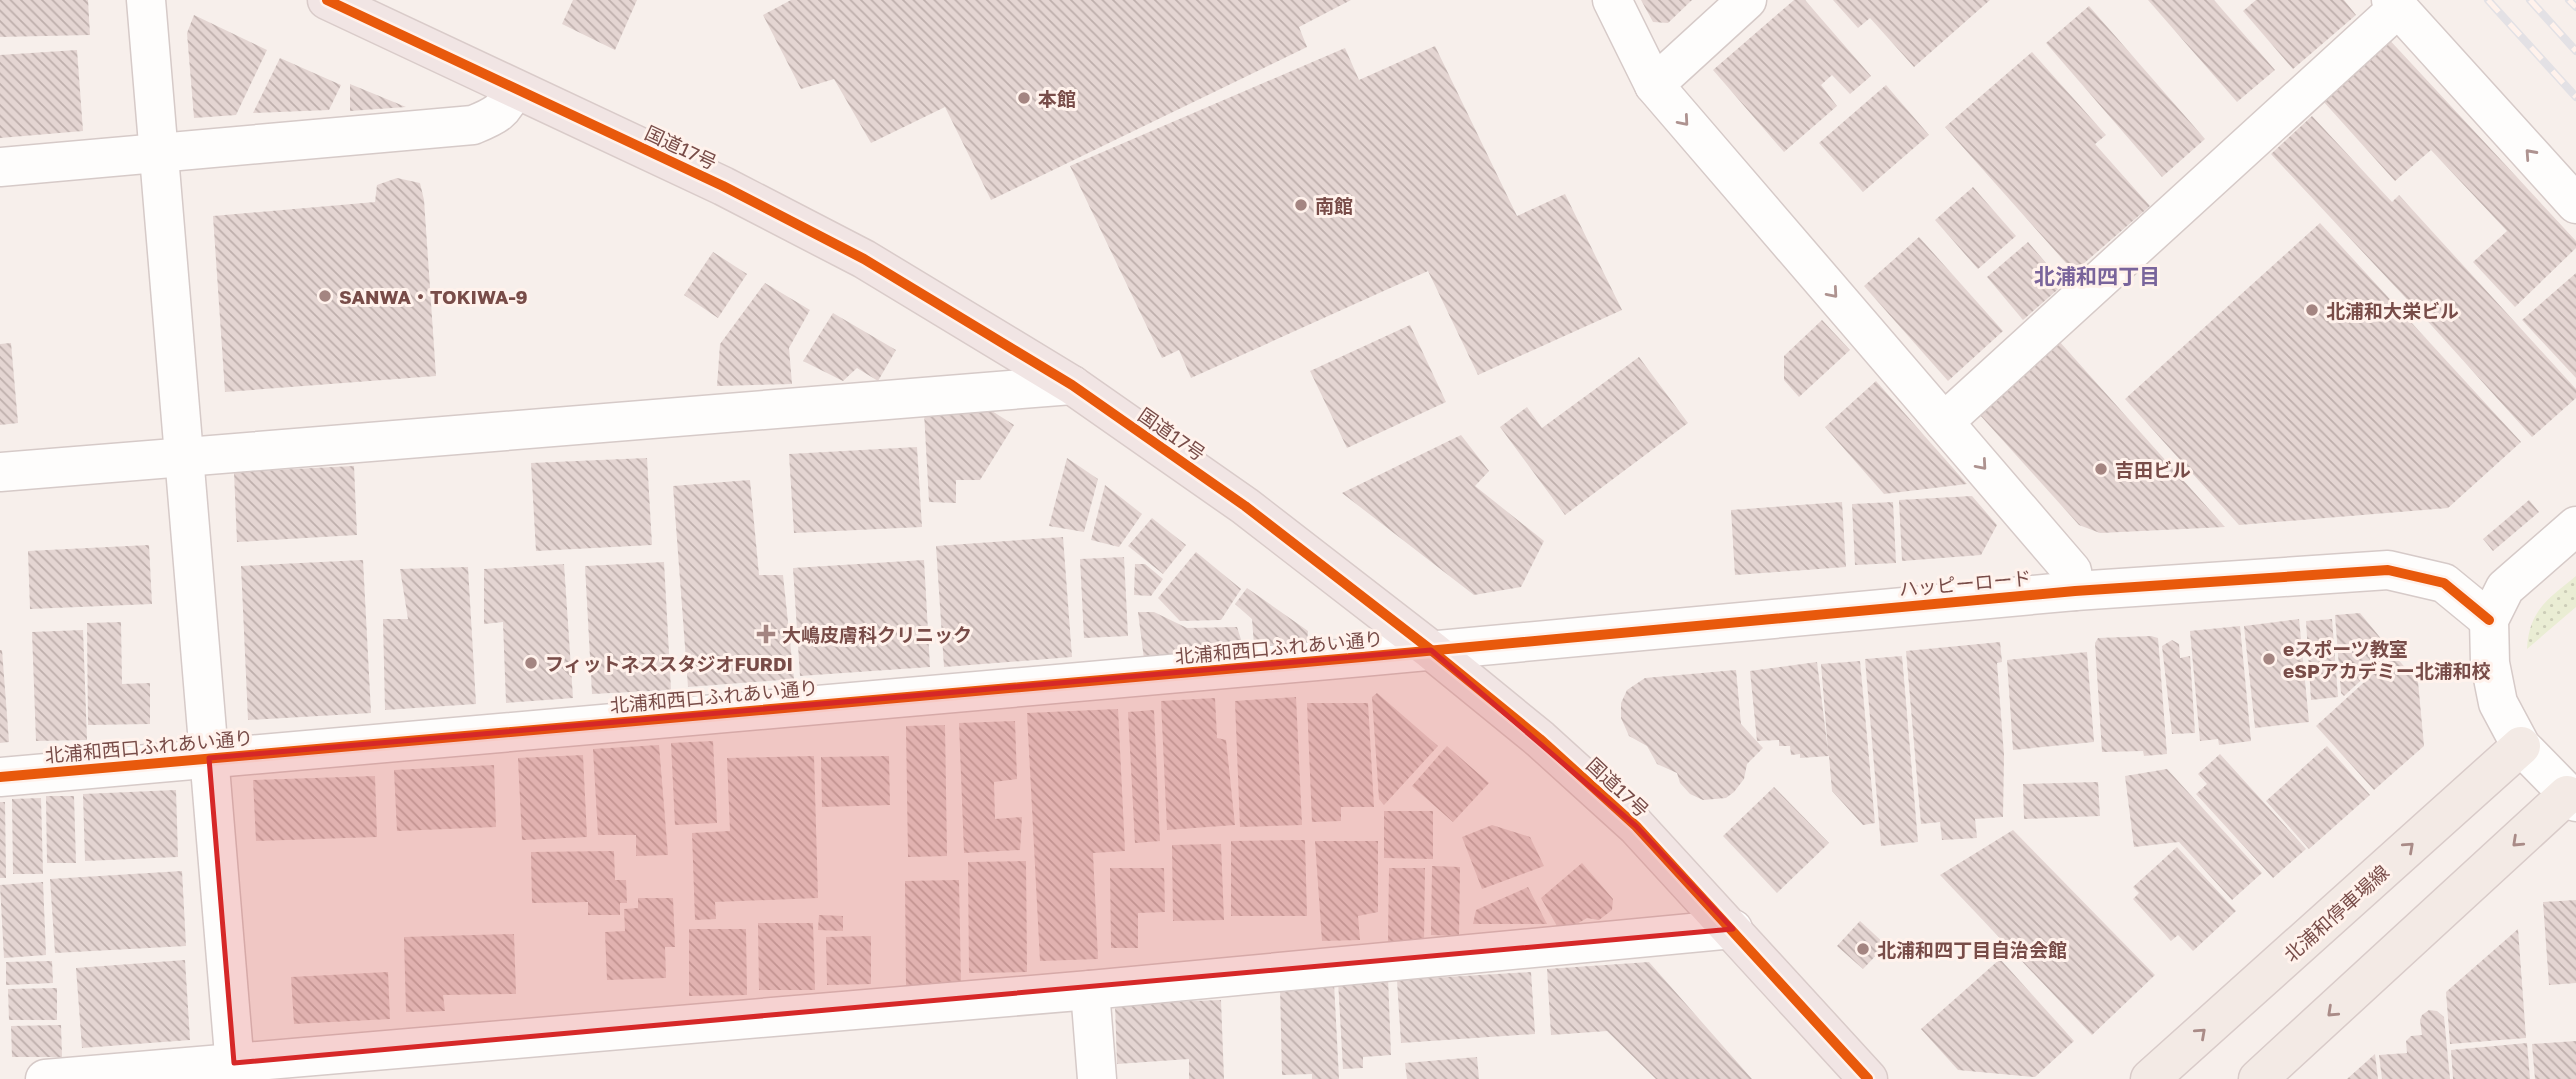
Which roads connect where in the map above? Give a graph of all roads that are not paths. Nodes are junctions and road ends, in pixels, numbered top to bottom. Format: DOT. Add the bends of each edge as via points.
graph roads {
  1 [pos="146,0"];
  2 [pos="327,0"];
  3 [pos="1612,0"];
  4 [pos="1747,0"];
  5 [pos="2395,4"];
  6 [pos="365,8"];
  7 [pos="1654,85"];
  8 [pos="513,89"];
  9 [pos="160,154"];
  10 [pos="0,167"];
  11 [pos="2576,204"];
  12 [pos="1072,385"];
  13 [pos="1944,422"];
  14 [pos="184,457"];
  15 [pos="0,472"];
  16 [pos="2576,526"];
  17 [pos="2075,591"];
  18 [pos="2489,620"];
  19 [pos="1431,650"];
  20 [pos="2521,746"];
  21 [pos="209,758"];
  22 [pos="0,777"];
  23 [pos="2572,799"];
  24 [pos="1732,929"];
  25 [pos="1090,990"];
  26 [pos="235,1071"];
  27 [pos="45,1079"];
  28 [pos="1097,1079"];
  29 [pos="1868,1079"];
  30 [pos="2150,1079"];
  31 [pos="2258,1079"];
  1 -- 9 [label="street"];
  2 -- 6 [label="highway, 国道17号"];
  3 -- 7 [label="street"];
  4 -- 7 [label="street"];
  11 -- 5 [label="street, one-way"];
  5 -- 13 [label="street"];
  6 -- 8 [label="highway, 国道17号"];
  7 -- 13 [label="street, one-way"];
  8 -- 9 [label="street" via="508,104 495,116 473,125"];
  8 -- 12 [label="highway, 国道17号" via="723,186 863,259"];
  9 -- 10 [label="street"];
  9 -- 14 [label="street"];
  12 -- 14 [label="street"];
  12 -- 19 [label="highway, 国道17号" via="1245,506"];
  13 -- 17 [label="street, one-way" via="2072,571"];
  14 -- 15 [label="street"];
  14 -- 21 [label="street"];
  16 -- 18 [label="street" via="2505,587"];
  17 -- 18 [label="street, ハッピーロード" via="2388,570 2444,583"];
  17 -- 19 [label="street, ハッピーロード"];
  18 -- 20 [label="street" via="2490,663 2498,703"];
  19 -- 21 [label="street, 北浦和西口ふれあい通り"];
  19 -- 24 [label="highway, 国道17号" via="1636,826"];
  20 -- 23 [label="street"];
  30 -- 20 [label="main road, 北浦和停車場線, one-way"];
  21 -- 22 [label="street, 北浦和西口ふれあい通り"];
  21 -- 26 [label="street"];
  23 -- 31 [label="main road, one-way"];
  24 -- 25 [label="street"];
  24 -- 29 [label="highway, 国道17号"];
  25 -- 26 [label="street"];
  25 -- 28 [label="street"];
  26 -- 27 [label="street"];
}
